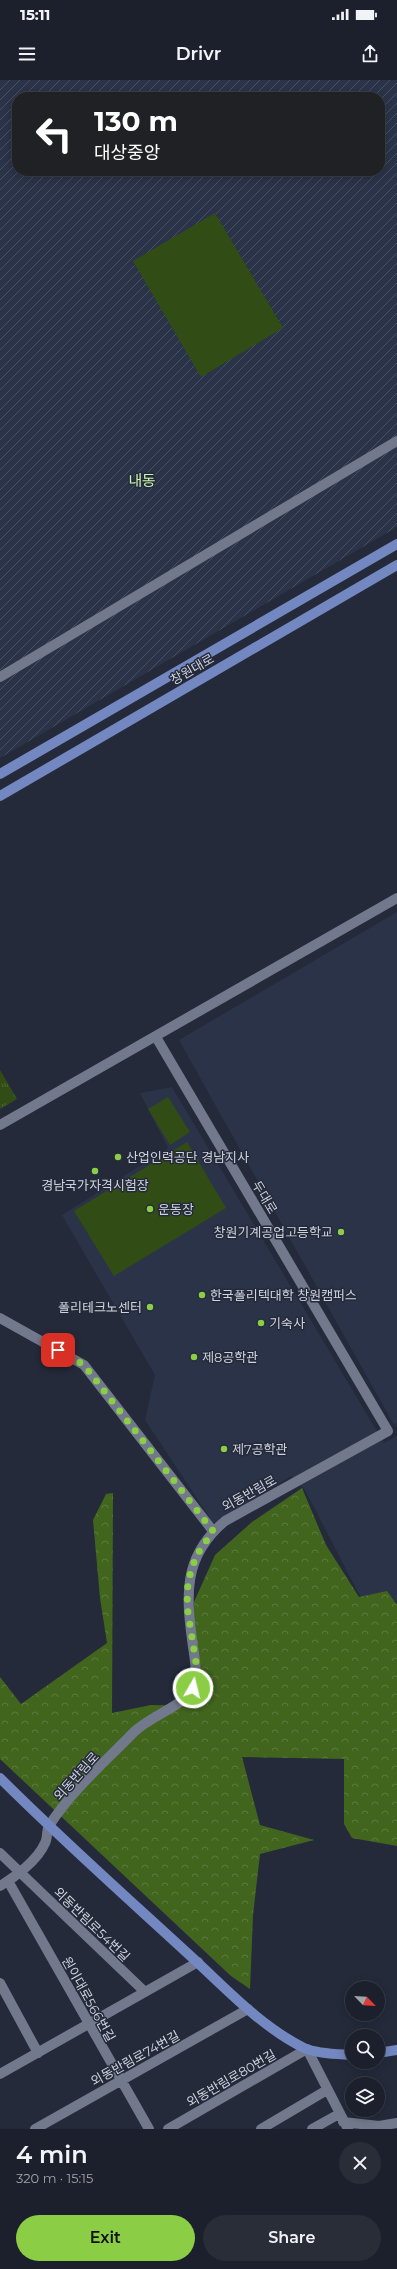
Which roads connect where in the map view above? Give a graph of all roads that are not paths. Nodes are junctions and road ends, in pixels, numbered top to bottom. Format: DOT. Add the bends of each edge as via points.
graph roads {
  1 [pos="397,441"];
  2 [pos="397,544"];
  3 [pos="397,565"];
  4 [pos="0,677"];
  5 [pos="0,774"];
  6 [pos="0,796"];
  7 [pos="397,898"];
  8 [pos="156,1037"];
  9 [pos="0,1126"];
  10 [pos="0,1318"];
  11 [pos="388,1431"];
  12 [pos="213,1531"];
  13 [pos="0,1778"];
  14 [pos="49,1827"];
  15 [pos="0,1853"];
  16 [pos="21,1873"];
  17 [pos="4,1884"];
  18 [pos="198,1962"];
  19 [pos="0,1983"];
  20 [pos="145,1992"];
  21 [pos="248,2009"];
  22 [pos="88,2025"];
  23 [pos="307,2049"];
  24 [pos="397,2050"];
  25 [pos="385,2052"];
  26 [pos="38,2053"];
  27 [pos="345,2055"];
  28 [pos="0,2074"];
  29 [pos="120,2081"];
  30 [pos="327,2090"];
  31 [pos="343,2122"];
  32 [pos="397,2123"];
  33 [pos="35,2129"];
  34 [pos="149,2129"];
  35 [pos="168,2129"];
  36 [pos="261,2129"];
  37 [pos="312,2129"];
  1 -- 4 [label="street"];
  2 -- 5 [label="main road, 창원대로"];
  3 -- 6 [label="main road, 창원대로"];
  7 -- 8 [label="street"];
  8 -- 9 [label="street"];
  8 -- 11 [label="street, 두대로"];
  10 -- 12 [label="street" via="84,1365"];
  11 -- 12 [label="street, 외동반림로" via="225,1520"];
  12 -- 14 [label="street, 외동반림로" via="196,1556 188,1581 187,1606 196,1663 193,1688 186,1697 141,1725 76,1793"];
  13 -- 14 [label="main road"];
  14 -- 16 [label="street" via="45,1844"];
  14 -- 18 [label="main road"];
  15 -- 16 [label="street, 외동반림로54번길"];
  16 -- 17 [label="street"];
  16 -- 20 [label="street, 외동반림로54번길"];
  17 -- 22 [label="street, 원이대로566번길"];
  18 -- 20 [label="street"];
  18 -- 21 [label="main road"];
  19 -- 26 [label="street"];
  20 -- 22 [label="street"];
  21 -- 23 [label="main road" via="272,2029"];
  21 -- 29 [label="street, 외동반림로74번길"];
  22 -- 26 [label="street"];
  22 -- 29 [label="street, 원이대로566번길"];
  23 -- 27 [label="main road"];
  23 -- 30 [label="street"];
  23 -- 35 [label="street, 외동반림로80번길"];
  24 -- 25 [label="main road"];
  26 -- 28 [label="street"];
  29 -- 33 [label="street, 외동반림로74번길"];
  29 -- 34 [label="street, 원이대로566번길"];
  30 -- 31 [label="street"];
  30 -- 36 [label="street"];
  31 -- 32 [label="street" via="379,2126"];
  31 -- 37 [label="street"];
}
